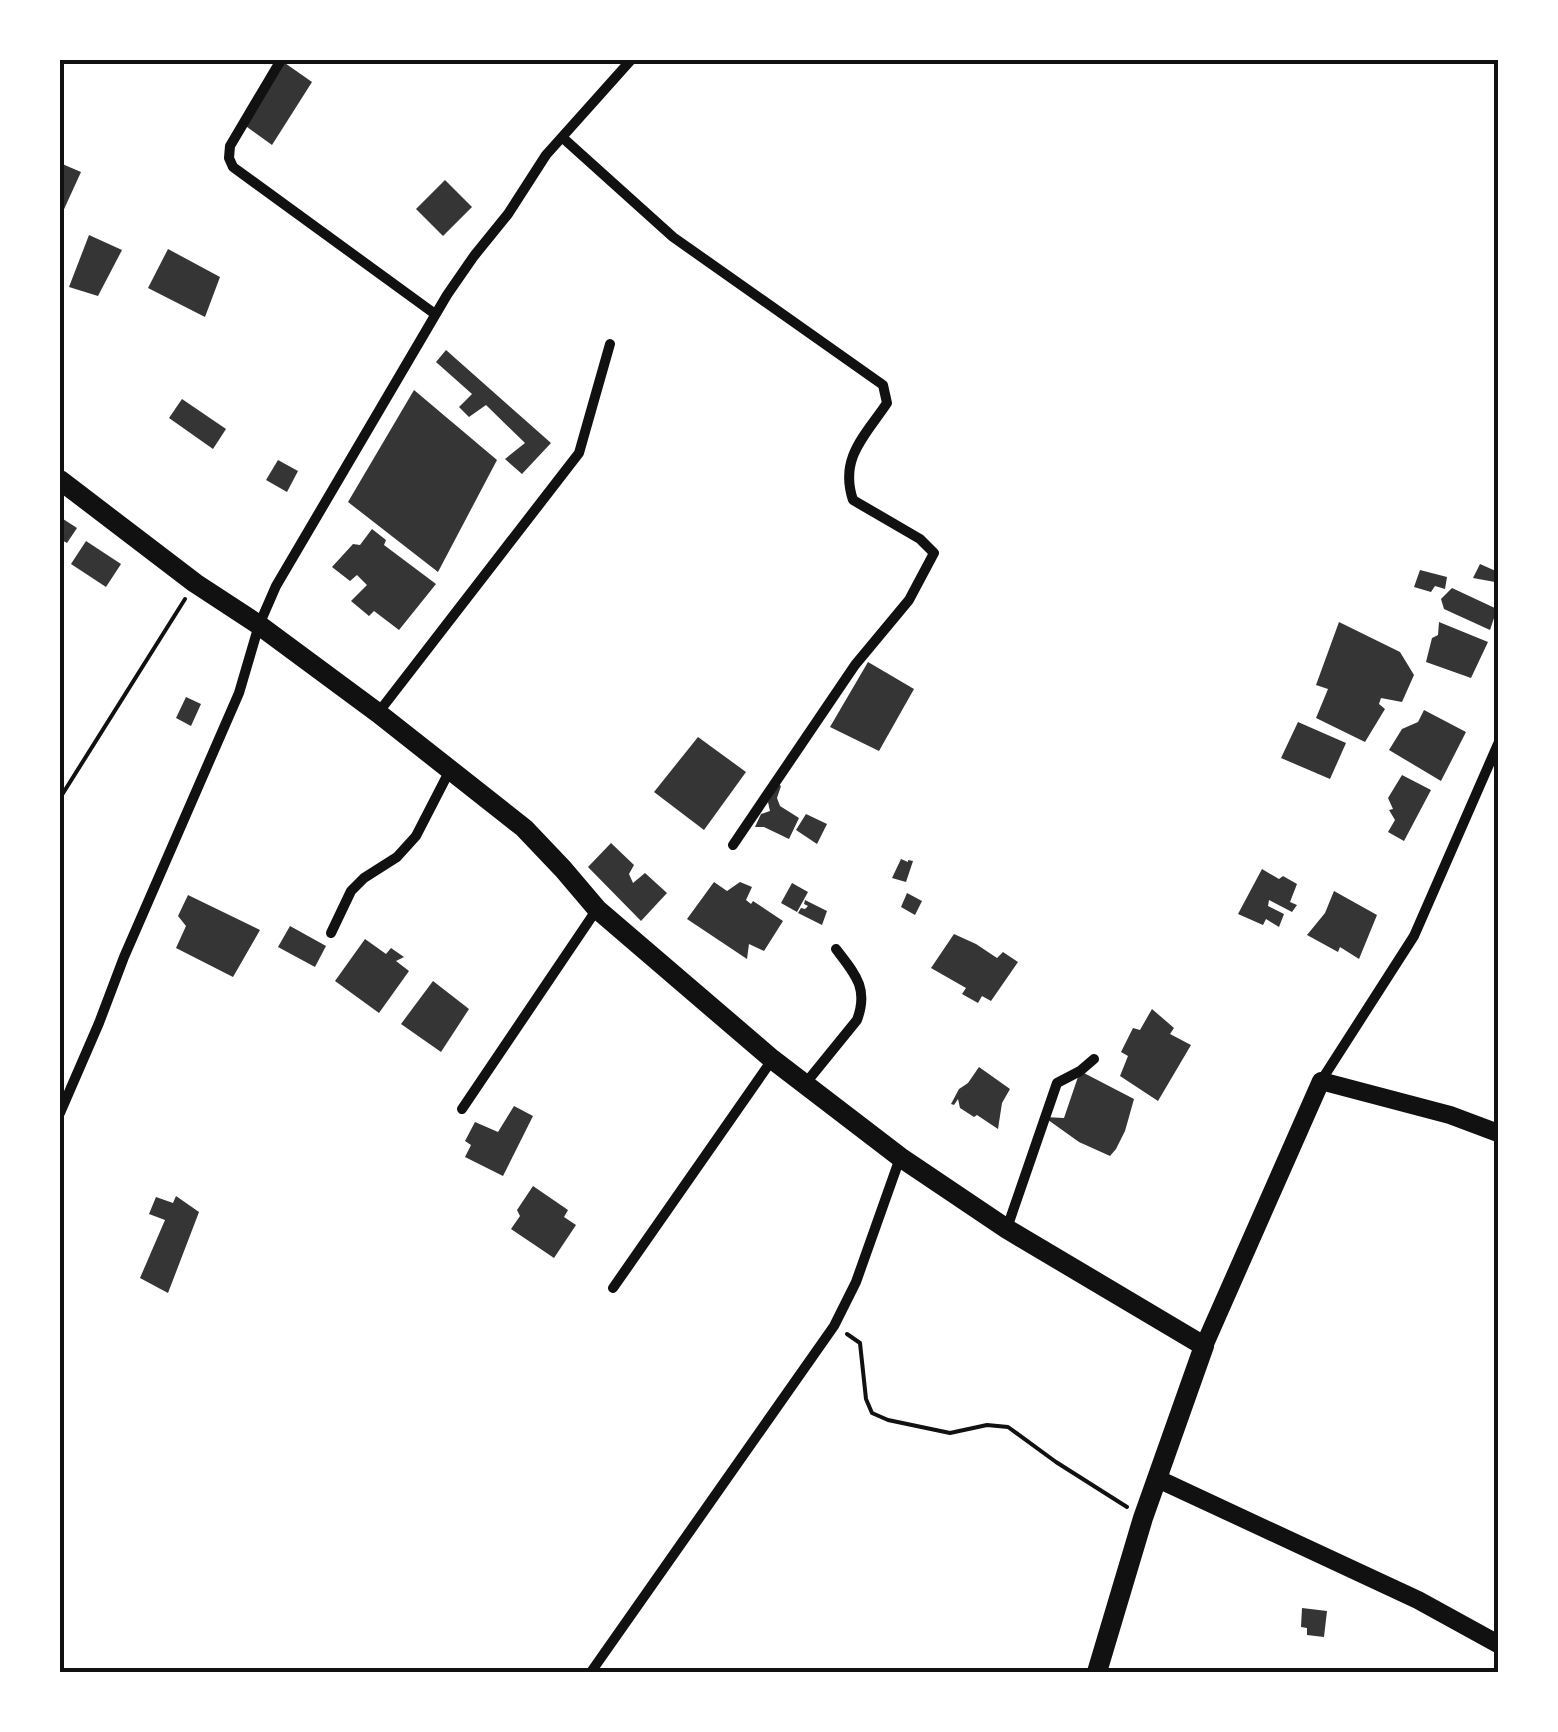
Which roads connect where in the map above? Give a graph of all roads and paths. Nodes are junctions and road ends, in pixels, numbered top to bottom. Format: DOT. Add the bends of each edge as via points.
graph roads {
  1 [pos="281,60"];
  2 [pos="631,60"];
  3 [pos="563,138"];
  4 [pos="435,314"];
  5 [pos="610,344"];
  6 [pos="60,480"];
  7 [pos="196,583"];
  8 [pos="259,626"];
  9 [pos="378,713"];
  10 [pos="1498,744"];
  11 [pos="450,770"];
  12 [pos="60,798"];
  13 [pos="733,845"];
  14 [pos="597,909"];
  15 [pos="331,933"];
  16 [pos="836,949"];
  17 [pos="772,1059"];
  18 [pos="1094,1059"];
  19 [pos="1321,1081"];
  20 [pos="805,1085"];
  21 [pos="462,1109"];
  22 [pos="60,1113"];
  23 [pos="1498,1133"];
  24 [pos="900,1158"];
  25 [pos="1007,1229"];
  26 [pos="612,1288"];
  27 [pos="834,1326"];
  28 [pos="1204,1346"];
  29 [pos="1158,1479"];
  30 [pos="1143,1518"];
  31 [pos="1498,1644"];
  32 [pos="591,1672"];
  33 [pos="1096,1672"];
  1 -- 4 [label="street" via="230,146 233,167"];
  2 -- 3 [label="street"];
  3 -- 4 [label="street"];
  3 -- 13 [label="street" via="673,237 883,385 887,403 851,458 847,482 853,500 934,553 913,593 855,664"];
  4 -- 8 [label="street"];
  5 -- 9 [label="street" via="580,453"];
  6 -- 7 [label="main road"];
  7 -- 8 [label="main road"];
  7 -- 12 [label="path"];
  8 -- 9 [label="main road"];
  8 -- 22 [label="street" via="239,692"];
  9 -- 11 [label="main road"];
  10 -- 19 [label="street" via="1414,936"];
  11 -- 14 [label="main road" via="524,828"];
  11 -- 15 [label="street" via="416,836 351,891"];
  14 -- 17 [label="main road"];
  14 -- 21 [label="street"];
  16 -- 20 [label="street" via="857,976 862,1008"];
  17 -- 20 [label="main road"];
  17 -- 26 [label="street"];
  18 -- 25 [label="street" via="1057,1084"];
  19 -- 23 [label="street"];
  19 -- 28 [label="street"];
  20 -- 24 [label="main road"];
  24 -- 25 [label="main road"];
  24 -- 27 [label="street"];
  25 -- 28 [label="main road"];
  27 -- 30 [label="path" via="860,1343 872,1413 950,1432 1008,1427"];
  27 -- 32 [label="street"];
  28 -- 29 [label="main road"];
  29 -- 30 [label="main road"];
  29 -- 31 [label="street"];
  30 -- 33 [label="main road"];
}
